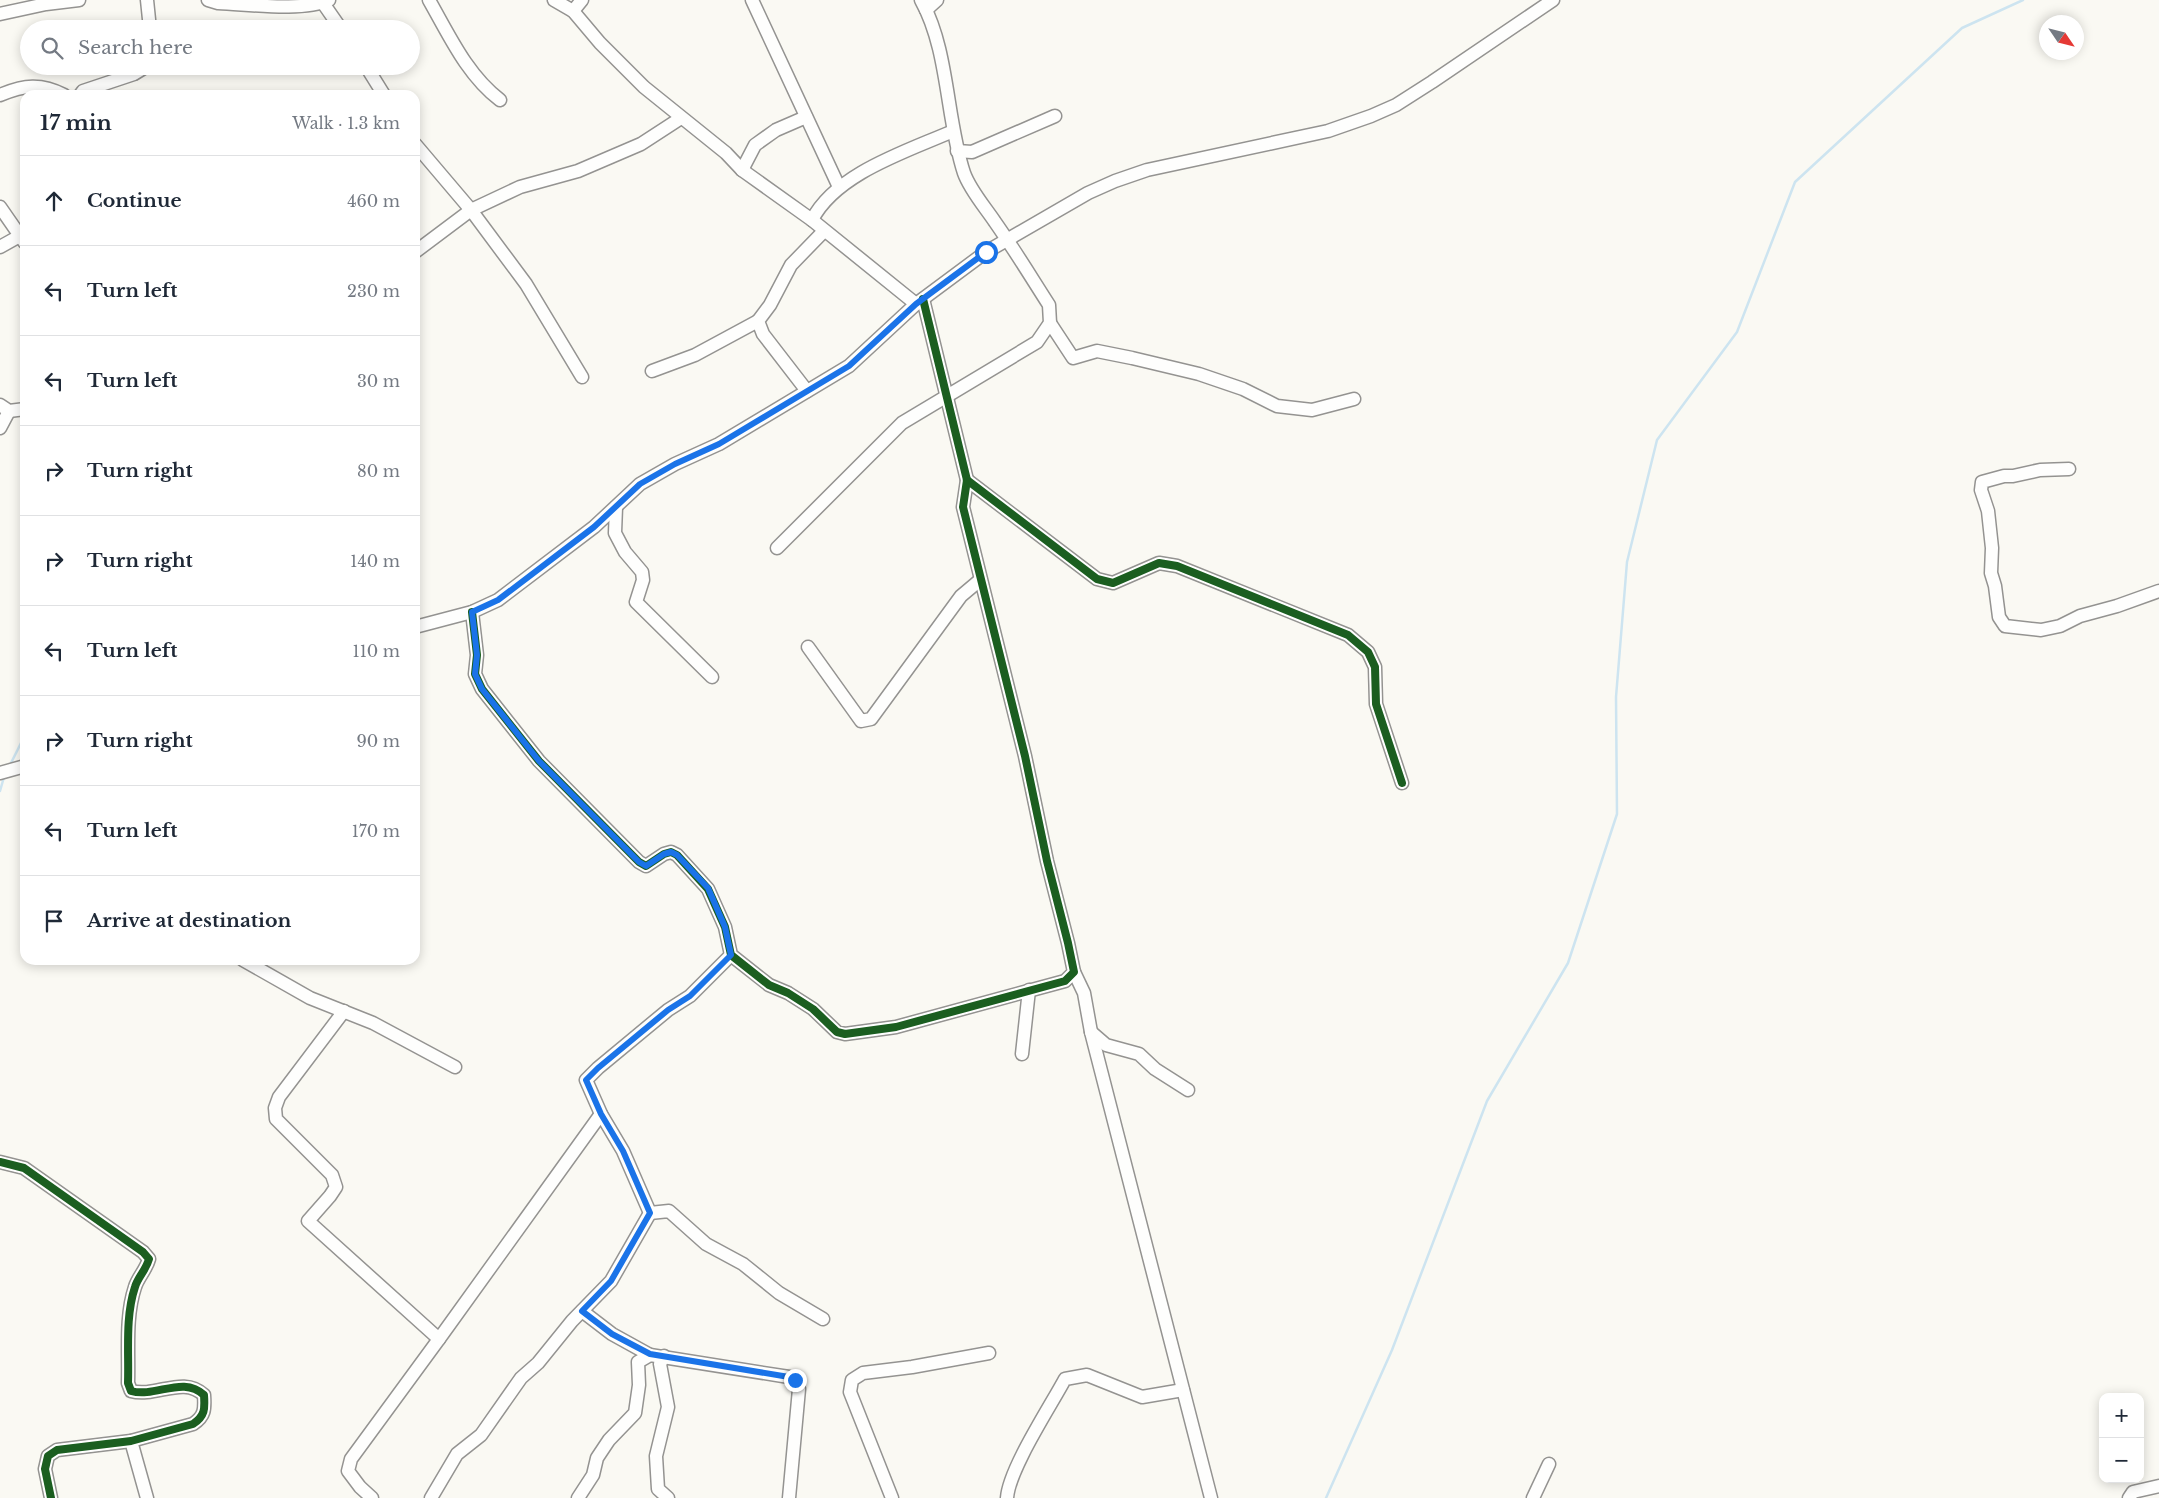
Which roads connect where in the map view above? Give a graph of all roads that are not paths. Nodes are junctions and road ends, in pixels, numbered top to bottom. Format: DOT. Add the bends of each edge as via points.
graph roads {
  1 [pos="79,0"];
  2 [pos="147,0"];
  3 [pos="208,0"];
  4 [pos="429,0"];
  5 [pos="554,0"];
  6 [pos="582,0"];
  7 [pos="752,0"];
  8 [pos="937,0"];
  9 [pos="1553,0"];
  10 [pos="326,1"];
  11 [pos="251,2"];
  12 [pos="924,5"];
  13 [pos="12,6"];
  14 [pos="574,11"];
  15 [pos="0,14"];
  16 [pos="149,20"];
  17 [pos="336,20"];
  18 [pos="131,75"];
  19 [pos="372,75"];
  20 [pos="55,90"];
  21 [pos="86,90"];
  22 [pos="381,90"];
  23 [pos="0,95"];
  24 [pos="500,100"];
  25 [pos="806,116"];
  26 [pos="1055,116"];
  27 [pos="681,118"];
  28 [pos="954,131"];
  29 [pos="420,150"];
  30 [pos="957,152"];
  31 [pos="742,170"];
  32 [pos="839,187"];
  33 [pos="0,208"];
  34 [pos="471,210"];
  35 [pos="812,220"];
  36 [pos="824,231"];
  37 [pos="20,233"];
  38 [pos="20,238"];
  39 [pos="1007,240"];
  40 [pos="0,247"];
  41 [pos="420,248"];
  42 [pos="919,302"];
  43 [pos="758,320"];
  44 [pos="1050,324"];
  45 [pos="652,371"];
  46 [pos="582,377"];
  47 [pos="807,391"];
  48 [pos="947,397"];
  49 [pos="1354,399"];
  50 [pos="4,408"];
  51 [pos="20,409"];
  52 [pos="0,428"];
  53 [pos="2069,469"];
  54 [pos="967,480"];
  55 [pos="616,507"];
  56 [pos="777,548"];
  57 [pos="980,580"];
  58 [pos="2159,591"];
  59 [pos="472,612"];
  60 [pos="420,625"];
  61 [pos="808,647"];
  62 [pos="712,677"];
  63 [pos="20,767"];
  64 [pos="0,773"];
  65 [pos="1402,783"];
  66 [pos="731,955"];
  67 [pos="252,965"];
  68 [pos="1074,972"];
  69 [pos="1028,990"];
  70 [pos="344,1012"];
  71 [pos="1091,1032"];
  72 [pos="1022,1054"];
  73 [pos="455,1067"];
  74 [pos="1188,1090"];
  75 [pos="601,1114"];
  76 [pos="0,1162"];
  77 [pos="650,1213"];
  78 [pos="582,1311"];
  79 [pos="823,1319"];
  80 [pos="440,1340"];
  81 [pos="989,1353"];
  82 [pos="650,1354"];
  83 [pos="664,1356"];
  84 [pos="1183,1390"];
  85 [pos="131,1441"];
  86 [pos="1550,1464"];
  87 [pos="2159,1486"];
  88 [pos="51,1498"];
  89 [pos="147,1498"];
  90 [pos="372,1498"];
  91 [pos="430,1498"];
  92 [pos="578,1498"];
  93 [pos="668,1498"];
  94 [pos="789,1498"];
  95 [pos="892,1498"];
  96 [pos="1007,1498"];
  97 [pos="1211,1498"];
  98 [pos="1532,1498"];
  99 [pos="2130,1498"];
  1 -- 13 [label="street"];
  2 -- 16 [label="street"];
  3 -- 11 [label="street" via="218,3"];
  4 -- 24 [label="street" via="481,84"];
  5 -- 14 [label="street"];
  6 -- 14 [label="street"];
  7 -- 25 [label="street"];
  8 -- 12 [label="street"];
  9 -- 39 [label="street" via="1396,105 1371,116 1328,131 1139,173 1088,193"];
  10 -- 11 [label="street" via="296,6"];
  10 -- 17 [label="street"];
  12 -- 28 [label="street" via="948,92"];
  13 -- 15 [label="street"];
  14 -- 27 [label="street" via="637,81"];
  18 -- 21 [label="street"];
  19 -- 22 [label="street"];
  20 -- 23 [label="street" via="21,86"];
  25 -- 31 [label="street" via="776,130 755,145"];
  25 -- 32 [label="street"];
  26 -- 30 [label="street" via="972,152"];
  27 -- 31 [label="street"];
  27 -- 34 [label="street" via="641,144 578,171 520,187"];
  28 -- 30 [label="street"];
  28 -- 32 [label="street" via="869,168"];
  29 -- 34 [label="street"];
  30 -- 39 [label="street" via="965,176"];
  31 -- 35 [label="street"];
  32 -- 35 [label="street"];
  33 -- 37 [label="street"];
  34 -- 41 [label="street"];
  34 -- 46 [label="street" via="526,284"];
  35 -- 36 [label="street"];
  36 -- 42 [label="street"];
  36 -- 43 [label="street" via="791,265 770,305"];
  38 -- 40 [label="street"];
  39 -- 42 [label="street"];
  39 -- 44 [label="street" via="1049,306"];
  42 -- 47 [label="street" via="849,366"];
  42 -- 48 [label="street"];
  43 -- 45 [label="street" via="695,355"];
  43 -- 47 [label="street" via="763,334"];
  44 -- 48 [label="street" via="1037,342"];
  44 -- 49 [label="street" via="1073,358 1097,351 1161,364 1243,389 1276,406 1312,410"];
  47 -- 55 [label="street" via="719,444 640,484"];
  48 -- 54 [label="street"];
  48 -- 56 [label="street" via="902,423"];
  50 -- 51 [label="street"];
  50 -- 52 [label="street"];
  53 -- 58 [label="street" via="2040,470 1982,482 1992,548 1991,573 1999,617 2005,626 2041,630 2060,626 2080,616"];
  54 -- 57 [label="street" via="963,507"];
  54 -- 65 [label="street" via="1097,579 1113,583 1159,563 1177,566 1348,635 1368,652 1375,667 1376,704"];
  55 -- 59 [label="street" via="498,600"];
  55 -- 62 [label="street" via="615,533 625,552 642,572 643,580 636,602"];
  57 -- 61 [label="street" via="961,596 871,718 861,721"];
  57 -- 68 [label="street" via="1025,756"];
  59 -- 60 [label="street"];
  59 -- 66 [label="street" via="477,655 475,674 482,689 539,761 639,862 646,866 671,852 708,888 725,927"];
  63 -- 64 [label="street"];
  66 -- 69 [label="street" via="769,985 813,1008 837,1032 845,1034 896,1027"];
  66 -- 75 [label="street" via="690,996 668,1010 586,1080"];
  67 -- 70 [label="street" via="310,998"];
  68 -- 69 [label="street" via="1065,980"];
  68 -- 71 [label="street" via="1084,993"];
  69 -- 72 [label="street"];
  70 -- 73 [label="street" via="373,1023"];
  70 -- 80 [label="street" via="279,1097 276,1118 332,1175 336,1187 308,1221"];
  71 -- 74 [label="street" via="1106,1045 1138,1054 1154,1069"];
  71 -- 84 [label="street"];
  75 -- 77 [label="street" via="623,1151"];
  75 -- 80 [label="street"];
  76 -- 85 [label="street" via="24,1168 143,1252 148,1259 135,1287 131,1306 128,1383 131,1391 197,1388 204,1395 205,1409 202,1418 193,1424"];
  77 -- 78 [label="street" via="611,1281"];
  77 -- 79 [label="street" via="669,1211 706,1244 744,1264 779,1293"];
  78 -- 82 [label="street" via="612,1334"];
  78 -- 91 [label="street" via="521,1378 481,1435 457,1454"];
  80 -- 90 [label="street" via="351,1459 348,1471"];
  81 -- 95 [label="street" via="863,1372 852,1380 850,1392"];
  82 -- 83 [label="street"];
  82 -- 92 [label="street" via="638,1362 635,1413 609,1440"];
  83 -- 93 [label="street" via="660,1364 668,1407 656,1456 658,1489"];
  83 -- 94 [label="street" via="795,1380 799,1388"];
  84 -- 96 [label="street" via="1142,1396 1087,1375 1065,1379 1027,1448"];
  84 -- 97 [label="street"];
  85 -- 88 [label="street" via="57,1450 48,1456 45,1469"];
  85 -- 89 [label="street"];
  86 -- 98 [label="street"];
  87 -- 99 [label="street" via="2133,1492"];
}
